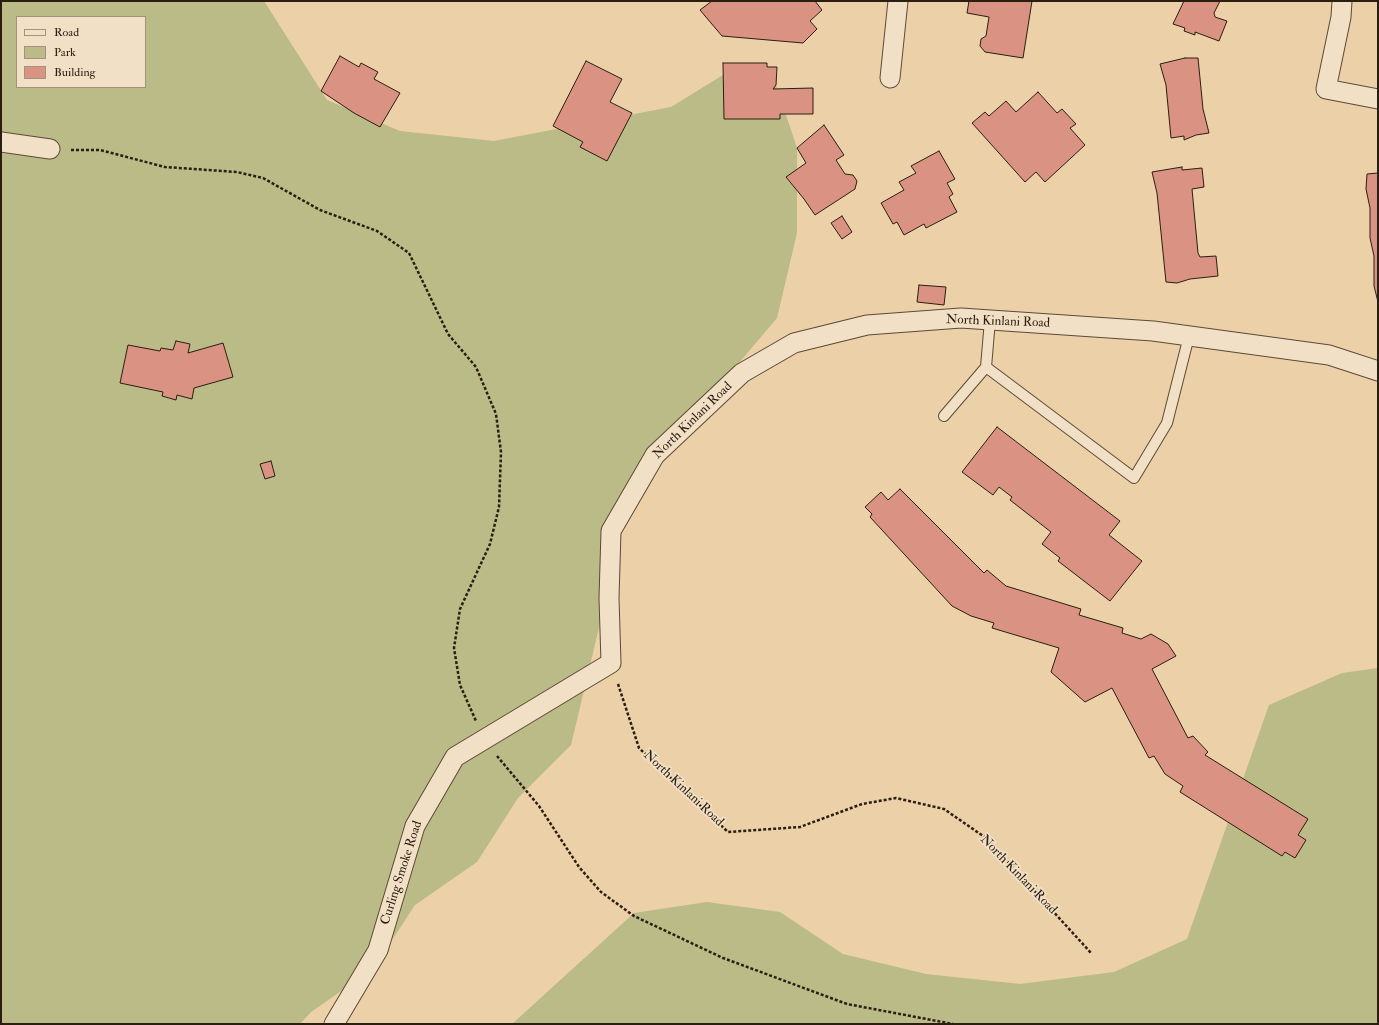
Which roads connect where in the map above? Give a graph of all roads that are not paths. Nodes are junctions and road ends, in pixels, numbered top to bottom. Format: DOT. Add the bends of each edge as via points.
graph roads {
  1 [pos="898,1"];
  2 [pos="1342,1"];
  3 [pos="890,78"];
  4 [pos="1378,99"];
  5 [pos="1,142"];
  6 [pos="50,150"];
  7 [pos="990,320"];
  8 [pos="1189,336"];
  9 [pos="986,366"];
  10 [pos="1378,371"];
  11 [pos="944,416"];
  12 [pos="611,663"];
  13 [pos="334,1024"];
  1 -- 3 [label="street"];
  2 -- 4 [label="street" via="1326,89"];
  5 -- 6 [label="street"];
  7 -- 8 [label="street, North Kinlani Road" via="1153,331"];
  7 -- 9 [label="lane"];
  7 -- 12 [label="street, North Kinlani Road" via="962,318 867,325 794,343 742,373 655,455 611,531"];
  8 -- 9 [label="lane" via="1167,423 1134,478"];
  8 -- 10 [label="street, North Kinlani Road" via="1329,355"];
  9 -- 11 [label="lane"];
  12 -- 13 [label="street, Curling Smoke Road" via="455,757 415,826 378,950"];
}
